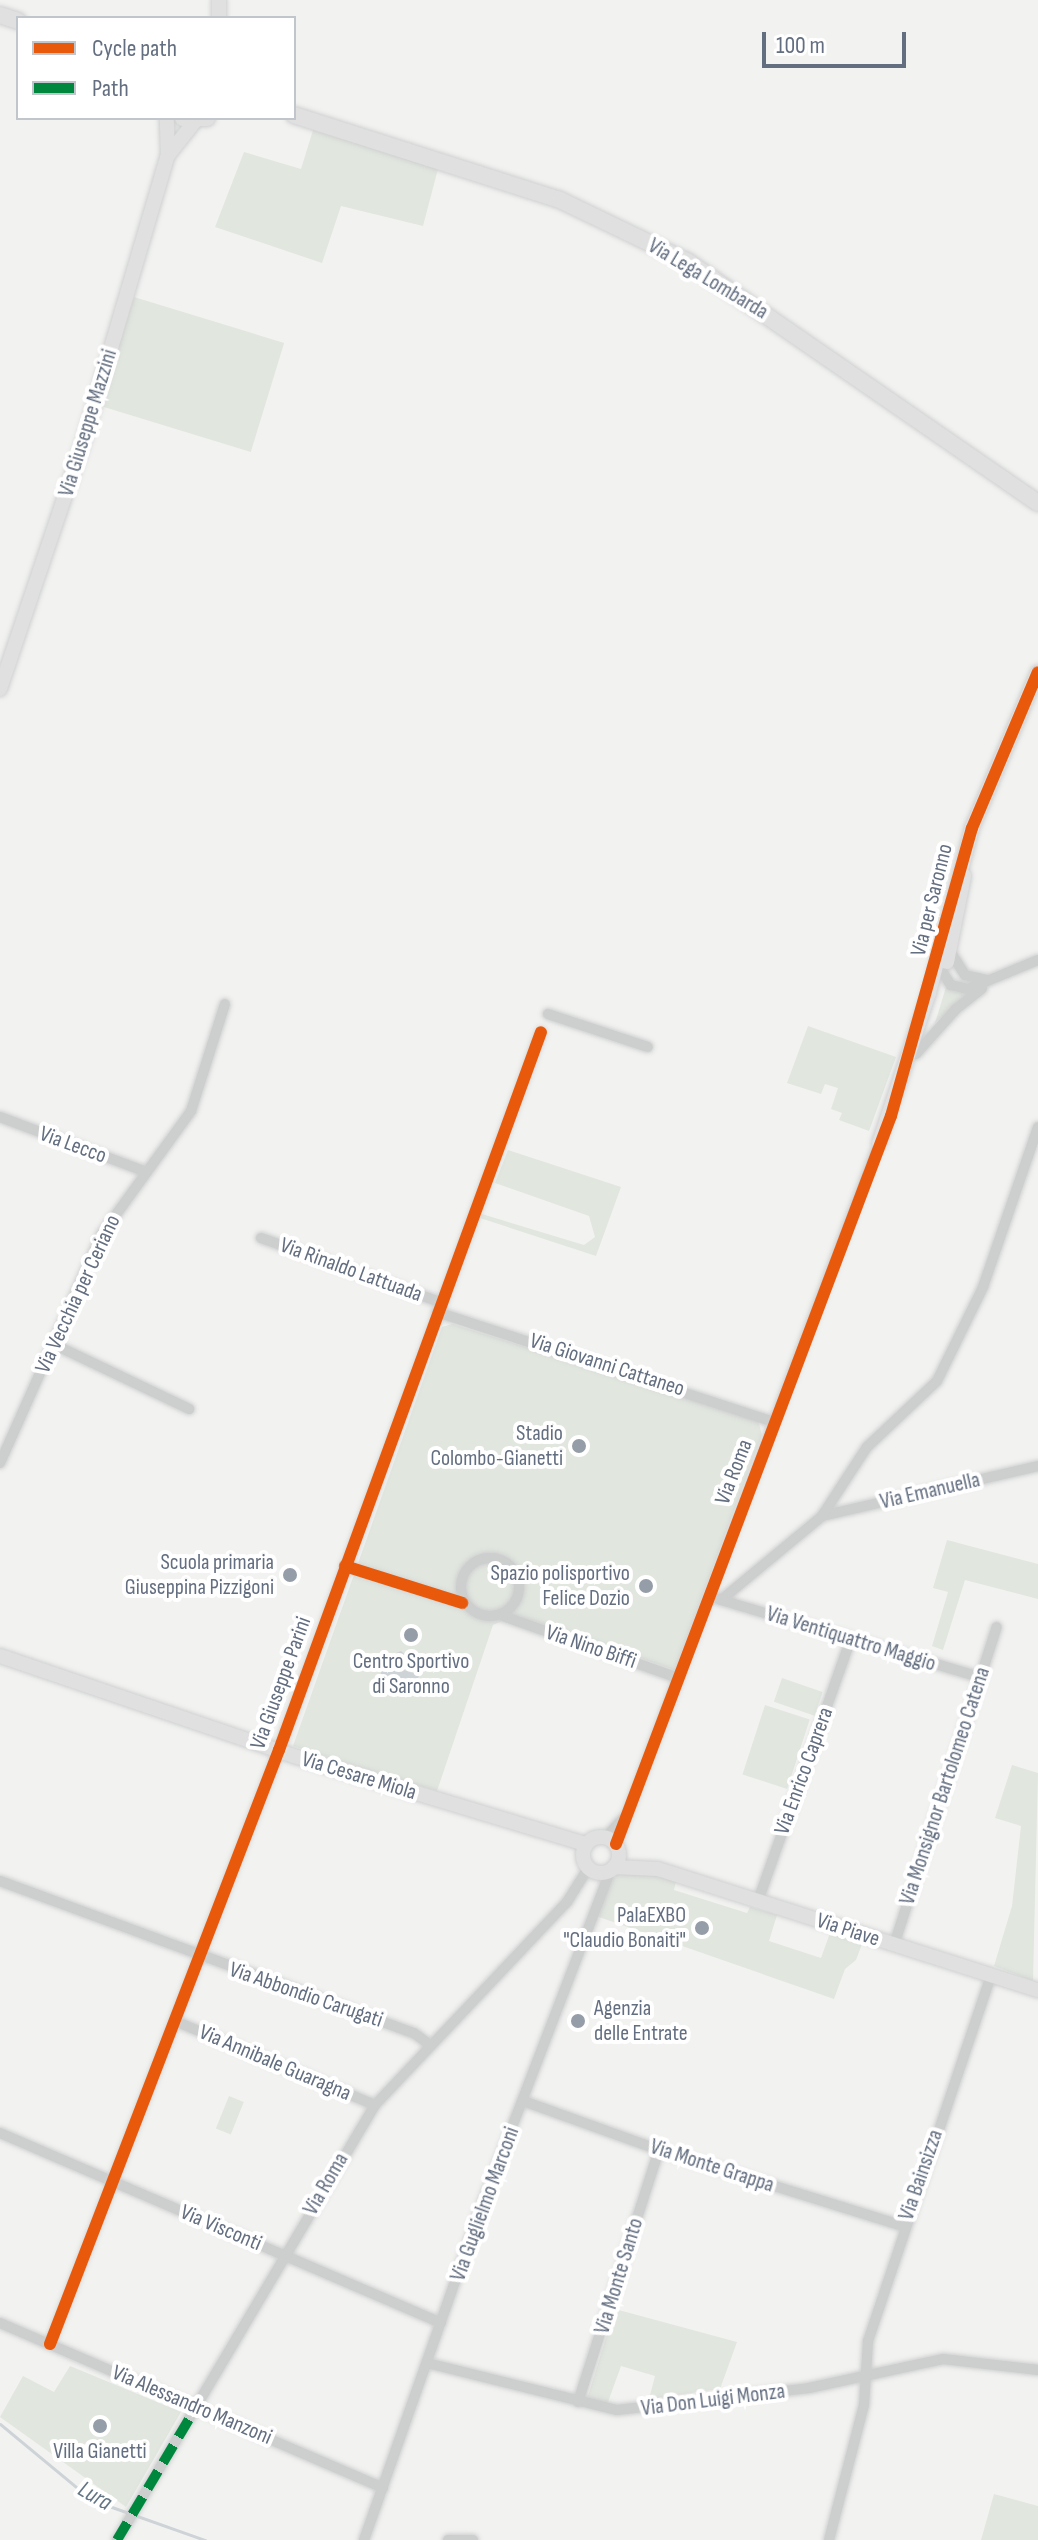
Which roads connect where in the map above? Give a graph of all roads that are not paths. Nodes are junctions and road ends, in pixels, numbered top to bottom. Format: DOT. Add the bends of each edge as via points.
graph roads {
  1 [pos="296,116"];
  2 [pos="167,120"];
  3 [pos="194,120"];
  4 [pos="168,155"];
  5 [pos="1038,503"];
  6 [pos="5,656"];
  7 [pos="1038,672"];
  8 [pos="0,689"];
  9 [pos="969,838"];
  10 [pos="949,950"];
  11 [pos="1038,960"];
  12 [pos="940,969"];
  13 [pos="997,978"];
  14 [pos="225,1004"];
  15 [pos="548,1014"];
  16 [pos="541,1032"];
  17 [pos="648,1047"];
  18 [pos="916,1054"];
  19 [pos="896,1101"];
  20 [pos="0,1117"];
  21 [pos="1038,1127"];
  22 [pos="879,1143"];
  23 [pos="146,1172"];
  24 [pos="261,1238"];
  25 [pos="439,1307"];
  26 [pos="53,1344"];
  27 [pos="189,1409"];
  28 [pos="774,1422"];
  29 [pos="0,1463"];
  30 [pos="1038,1466"];
  31 [pos="822,1516"];
  32 [pos="345,1566"];
  33 [pos="709,1596"];
  34 [pos="721,1600"];
  35 [pos="462,1603"];
  36 [pos="503,1616"];
  37 [pos="997,1627"];
  38 [pos="850,1641"];
  39 [pos="0,1656"];
  40 [pos="980,1677"];
  41 [pos="678,1678"];
  42 [pos="279,1750"];
  43 [pos="613,1844"];
  44 [pos="584,1848"];
  45 [pos="588,1869"];
  46 [pos="612,1869"];
  47 [pos="658,1869"];
  48 [pos="1,1883"];
  49 [pos="758,1901"];
  50 [pos="894,1945"];
  51 [pos="200,1958"];
  52 [pos="991,1976"];
  53 [pos="1038,1990"];
  54 [pos="175,2021"];
  55 [pos="430,2045"];
  56 [pos="523,2101"];
  57 [pos="375,2105"];
  58 [pos="0,2133"];
  59 [pos="659,2150"];
  60 [pos="113,2183"];
  61 [pos="903,2226"];
  62 [pos="285,2255"];
  63 [pos="0,2323"];
  64 [pos="441,2323"];
  65 [pos="50,2344"];
  66 [pos="427,2363"];
  67 [pos="1038,2369"];
  68 [pos="446,2371"];
  69 [pos="422,2377"];
  70 [pos="865,2377"];
  71 [pos="578,2402"];
  72 [pos="197,2406"];
  73 [pos="383,2488"];
  74 [pos="117,2540"];
  75 [pos="366,2540"];
  76 [pos="448,2540"];
  77 [pos="473,2540"];
  78 [pos="829,2540"];
  1 -- 5 [label="main road, Via Lega Lombarda" via="560,200 687,261"];
  2 -- 4 [label="street"];
  3 -- 4 [label="street"];
  4 -- 6 [label="street, Via Giuseppe Mazzini" via="86,433"];
  6 -- 8 [label="street, Via Giuseppe Mazzini"];
  7 -- 9 [label="street, Via per Saronno"];
  9 -- 10 [label="street, Via per Saronno"];
  9 -- 12 [label="street, Via per Saronno"];
  10 -- 12 [label="street, Via per Saronno"];
  10 -- 13 [label="street" via="965,975 982,982"];
  11 -- 13 [label="street"];
  12 -- 13 [label="street" via="951,985 968,989"];
  12 -- 18 [label="street, Via per Saronno"];
  12 -- 19 [label="street, Via per Saronno"];
  13 -- 18 [label="street" via="956,1009"];
  14 -- 23 [label="street, Via Vecchia per Ceriano" via="191,1111"];
  15 -- 17 [label="street"];
  16 -- 25 [label="street, Via Giuseppe Parini"];
  18 -- 19 [label="street, Via per Saronno"];
  19 -- 22 [label="street, Via per Saronno"];
  20 -- 23 [label="street, Via Lecco"];
  21 -- 31 [label="street" via="952,1358 937,1381 867,1447"];
  22 -- 28 [label="street, Via Roma"];
  23 -- 26 [label="street, Via Vecchia per Ceriano" via="102,1234"];
  24 -- 25 [label="street, Via Rinaldo Lattuada"];
  25 -- 28 [label="street, Via Giovanni Cattaneo"];
  25 -- 32 [label="street, Via Giuseppe Parini"];
  26 -- 27 [label="street"];
  26 -- 29 [label="street, Via Vecchia per Ceriano"];
  28 -- 33 [label="street, Via Roma"];
  30 -- 31 [label="street, Via Emanuella"];
  31 -- 34 [label="street"];
  32 -- 35 [label="street, Via Nino Biffi"];
  32 -- 42 [label="street, Via Giuseppe Parini"];
  33 -- 34 [label="street, Via Ventiquattro Maggio"];
  33 -- 41 [label="street, Via Roma"];
  34 -- 38 [label="street, Via Ventiquattro Maggio"];
  35 -- 36 [label="street, Via Nino Biffi"];
  35 -- 36 [label="street" via="460,1581 471,1563 506,1563 514,1568 520,1589 517,1602"];
  36 -- 41 [label="street, Via Nino Biffi"];
  37 -- 40 [label="street, Via Monsignor Bartolomeo Catena"];
  38 -- 40 [label="street, Via Ventiquattro Maggio"];
  38 -- 49 [label="street, Via Enrico Caprera"];
  39 -- 42 [label="street, Via Cesare Miola"];
  40 -- 50 [label="street, Via Monsignor Bartolomeo Catena"];
  41 -- 43 [label="street, Via Roma"];
  42 -- 44 [label="street, Via Cesare Miola" via="354,1780"];
  42 -- 51 [label="street, Via Giuseppe Parini"];
  43 -- 44 [label="street"];
  43 -- 46 [label="street"];
  43 -- 47 [label="street, Via Piave"];
  44 -- 45 [label="street"];
  45 -- 46 [label="street, Via Piave"];
  45 -- 55 [label="street, Via Roma" via="567,1902"];
  46 -- 47 [label="street, Via Piave"];
  46 -- 56 [label="street, Via Guglielmo Marconi"];
  47 -- 49 [label="street, Via Piave"];
  48 -- 51 [label="street, Via Abbondio Carugati"];
  49 -- 50 [label="street, Via Piave"];
  50 -- 52 [label="street, Via Piave"];
  51 -- 54 [label="street, Via Giuseppe Parini"];
  51 -- 55 [label="street, Via Abbondio Carugati" via="414,2033"];
  52 -- 53 [label="street, Via Piave"];
  52 -- 61 [label="street, Via Bainsizza"];
  54 -- 57 [label="street, Via Annibale Guaragna"];
  54 -- 60 [label="street, Via Giuseppe Parini"];
  55 -- 57 [label="street, Via Roma"];
  56 -- 59 [label="street, Via Monte Grappa"];
  56 -- 64 [label="street, Via Guglielmo Marconi"];
  57 -- 62 [label="street, Via Roma"];
  58 -- 60 [label="street, Via Visconti"];
  59 -- 61 [label="street, Via Monte Grappa"];
  59 -- 71 [label="street, Via Monte Santo"];
  60 -- 62 [label="street, Via Visconti"];
  60 -- 65 [label="street, Via Giuseppe Parini"];
  61 -- 70 [label="street, Via Bainsizza" via="868,2341"];
  62 -- 64 [label="street, Via Visconti"];
  62 -- 72 [label="street, Via Roma"];
  63 -- 65 [label="street, Via Alessandro Manzoni"];
  64 -- 66 [label="street, Via Guglielmo Marconi"];
  65 -- 72 [label="street, Via Alessandro Manzoni"];
  66 -- 68 [label="street, Via Don Luigi Monza"];
  66 -- 69 [label="street, Via Guglielmo Marconi"];
  67 -- 70 [label="street, Via Don Luigi Monza" via="981,2360 922,2362"];
  68 -- 69 [label="street, Via Don Luigi Monza"];
  68 -- 71 [label="street, Via Don Luigi Monza"];
  69 -- 73 [label="street, Via Guglielmo Marconi"];
  70 -- 71 [label="street, Via Don Luigi Monza" via="629,2411"];
  70 -- 78 [label="street, Via Bainsizza" via="864,2405"];
  72 -- 73 [label="street, Via Alessandro Manzoni"];
  72 -- 74 [label="street, Via Roma"];
  73 -- 75 [label="street, Via Guglielmo Marconi"];
  76 -- 77 [label="street"];
}
